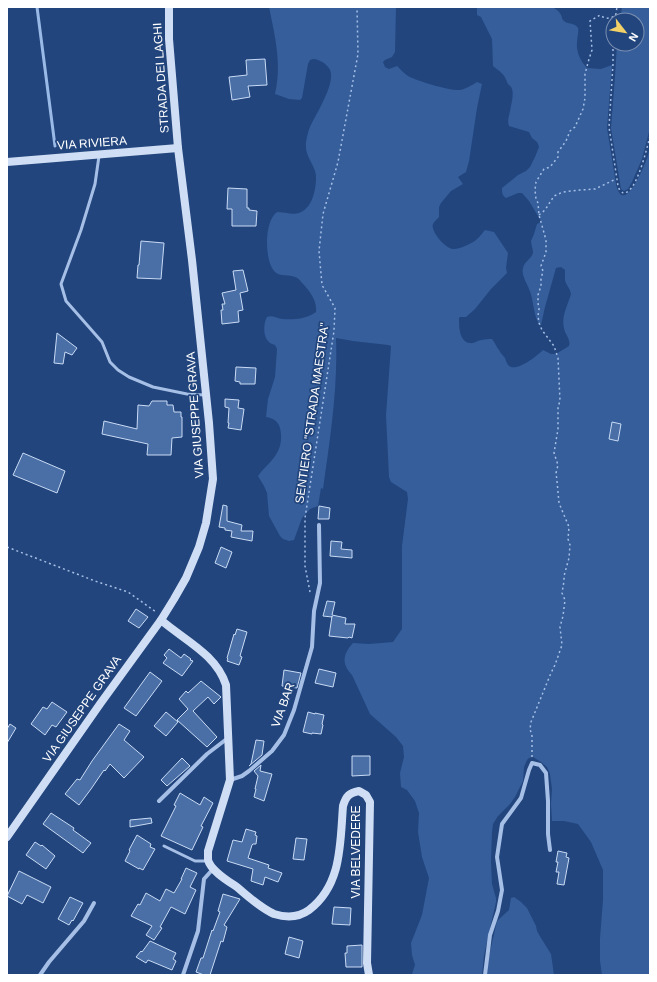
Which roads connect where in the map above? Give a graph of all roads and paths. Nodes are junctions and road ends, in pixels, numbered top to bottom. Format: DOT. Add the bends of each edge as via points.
graph roads {
  1 [pos="169,7"];
  2 [pos="357,7"];
  3 [pos="605,18"];
  4 [pos="613,52"];
  5 [pos="650,136"];
  6 [pos="178,148"];
  7 [pos="99,155"];
  8 [pos="7,162"];
  9 [pos="617,178"];
  10 [pos="539,215"];
  11 [pos="207,395"];
  12 [pos="319,525"];
  13 [pos="7,547"];
  14 [pos="311,596"];
  15 [pos="162,619"];
  16 [pos="229,738"];
  17 [pos="532,763"];
  18 [pos="230,780"];
  19 [pos="159,801"];
  20 [pos="7,837"];
  21 [pos="164,846"];
  22 [pos="550,850"];
  23 [pos="208,861"];
  24 [pos="213,868"];
  25 [pos="94,903"];
  26 [pos="40,975"];
  27 [pos="183,975"];
  28 [pos="369,975"];
  29 [pos="485,975"];
  1 -- 6 [label="street, STRADA DEI LAGHI"];
  2 -- 14 [label="path, SENTIERO \"STRADA MAESTRA\"" via="358,54 338,162 323,214 319,251 322,285 335,308 334,331 305,518 305,566"];
  3 -- 10 [label="path" via="600,15 590,21 592,50 585,74 583,109 558,152 558,157 536,182"];
  4 -- 9 [label="path" via="609,128"];
  5 -- 9 [label="path" via="636,180 627,192 620,191"];
  6 -- 7 [label="street, VIA RIVIERA"];
  6 -- 11 [label="street, VIA GIUSEPPE GRAVA"];
  7 -- 8 [label="street, VIA RIVIERA"];
  7 -- 11 [label="lane" via="95,184 61,284 66,301 102,342 110,362 118,370 153,387"];
  9 -- 10 [label="path" via="595,189 564,192 554,196"];
  10 -- 17 [label="path" via="546,240 546,252 538,295 538,316 542,330 554,346 558,358 560,401 554,453 558,465 558,502 569,527 570,545 562,593 565,600 560,627 562,645 531,722"];
  11 -- 15 [label="street, VIA GIUSEPPE GRAVA" via="213,479 206,523 186,578"];
  12 -- 18 [label="street, VIA BAR" via="320,583 314,612 312,647 294,710 284,735 272,751 242,776"];
  13 -- 15 [label="path" via="128,592"];
  15 -- 16 [label="street" via="210,658 222,675 226,685"];
  15 -- 20 [label="street, VIA GIUSEPPE GRAVA"];
  16 -- 18 [label="street"];
  16 -- 19 [label="street" via="207,754"];
  17 -- 22 [label="street" via="540,765 546,773"];
  17 -- 29 [label="street" via="521,798 502,824 496,857 502,890 490,935"];
  18 -- 23 [label="street" via="208,851"];
  21 -- 23 [label="lane" via="195,861"];
  23 -- 24 [label="street"];
  24 -- 27 [label="street" via="204,879 198,931"];
  24 -- 28 [label="street, VIA BELVEDERE" via="274,914 291,917 303,914 323,897 334,874 339,858 345,799 350,793 359,791 366,795 370,802 367,963"];
  25 -- 26 [label="street" via="84,921"];
}
